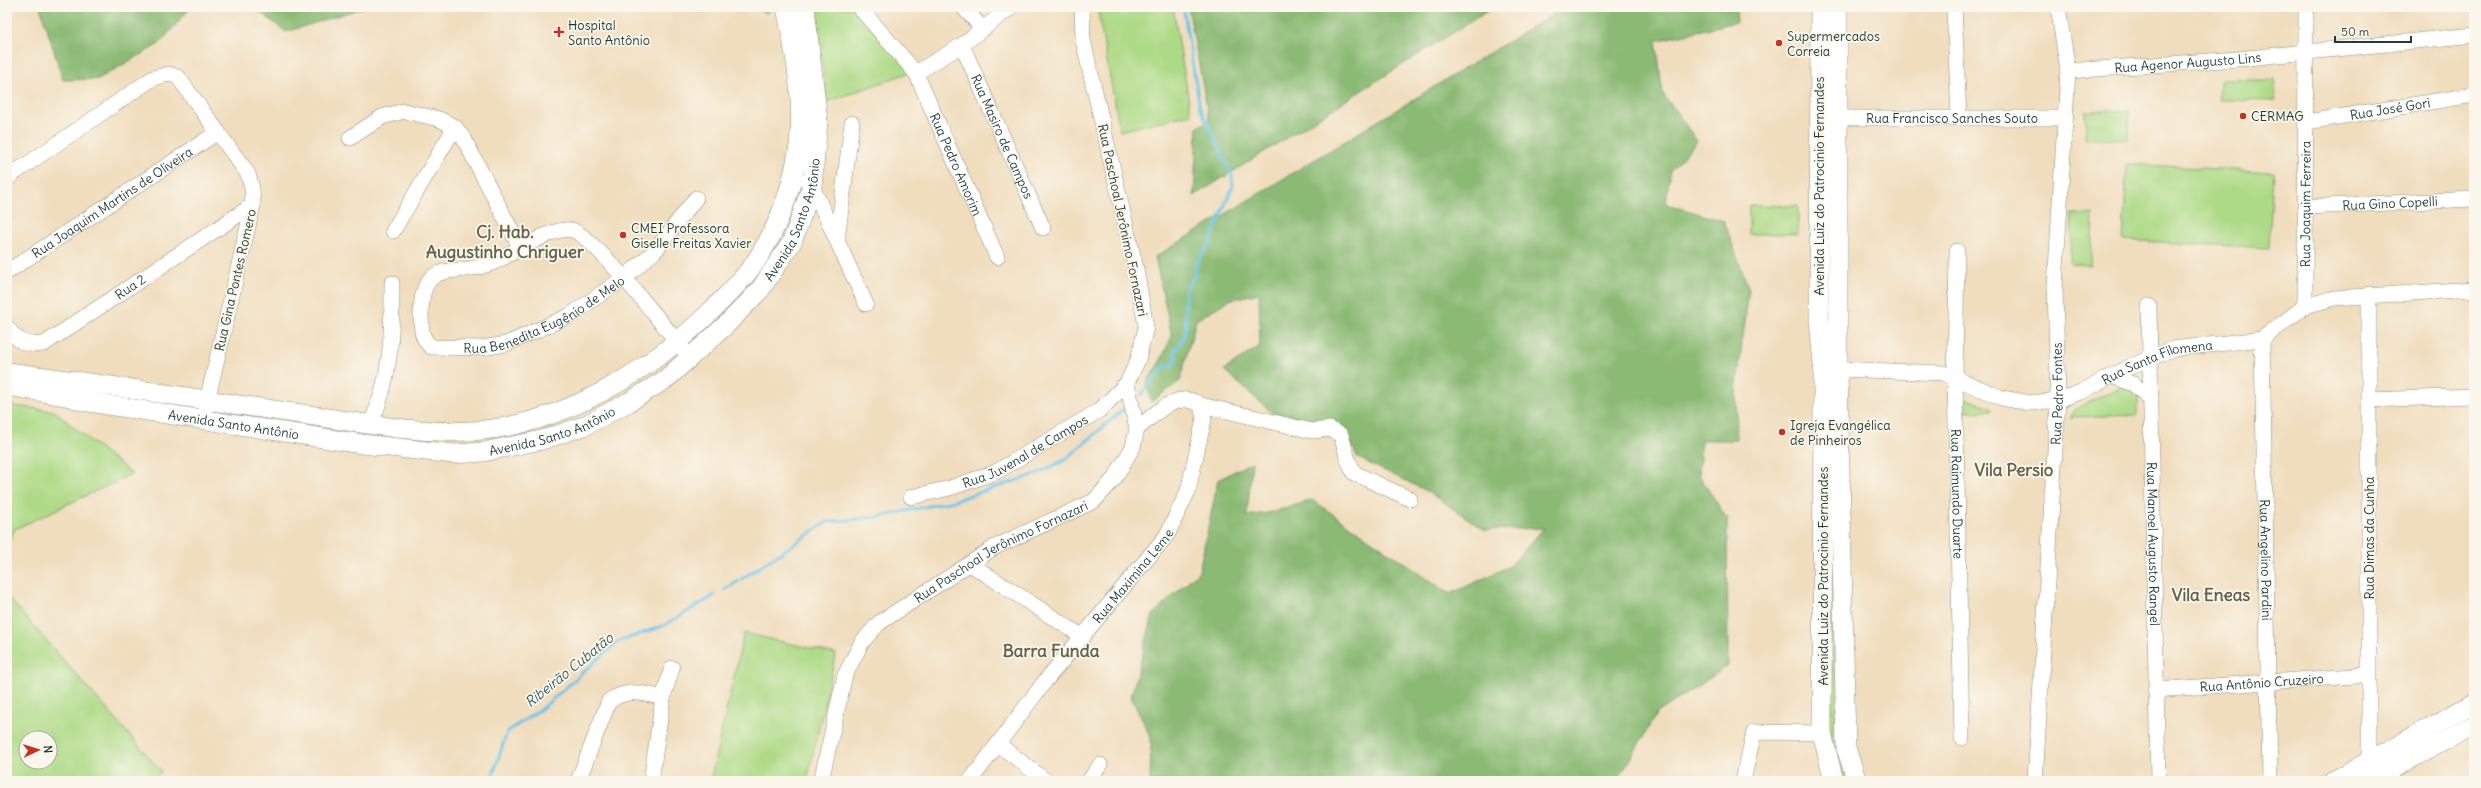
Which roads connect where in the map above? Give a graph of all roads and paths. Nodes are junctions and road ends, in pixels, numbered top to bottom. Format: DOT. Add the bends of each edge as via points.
graph roads {
  1 [pos="786,7"];
  2 [pos="805,7"];
  3 [pos="859,7"];
  4 [pos="963,7"];
  5 [pos="1011,7"];
  6 [pos="1082,7"];
  7 [pos="1820,7"];
  8 [pos="1838,7"];
  9 [pos="1954,7"];
  10 [pos="2058,7"];
  11 [pos="2306,7"];
  12 [pos="983,29"];
  13 [pos="2474,35"];
  14 [pos="962,45"];
  15 [pos="2307,53"];
  16 [pos="2068,71"];
  17 [pos="916,73"];
  18 [pos="2474,95"];
  19 [pos="1838,118"];
  20 [pos="1959,118"];
  21 [pos="2066,118"];
  22 [pos="2306,122"];
  23 [pos="852,123"];
  24 [pos="455,127"];
  25 [pos="218,132"];
  26 [pos="350,138"];
  27 [pos="794,170"];
  28 [pos="7,178"];
  29 [pos="812,186"];
  30 [pos="696,198"];
  31 [pos="2474,199"];
  32 [pos="253,205"];
  33 [pos="2306,207"];
  34 [pos="1043,228"];
  35 [pos="393,230"];
  36 [pos="837,240"];
  37 [pos="522,249"];
  38 [pos="1957,251"];
  39 [pos="997,257"];
  40 [pos="7,272"];
  41 [pos="624,278"];
  42 [pos="392,282"];
  43 [pos="2474,289"];
  44 [pos="2369,294"];
  45 [pos="866,304"];
  46 [pos="2149,306"];
  47 [pos="2305,306"];
  48 [pos="710,312"];
  49 [pos="726,326"];
  50 [pos="7,327"];
  51 [pos="2262,339"];
  52 [pos="676,341"];
  53 [pos="690,358"];
  54 [pos="2150,359"];
  55 [pos="1832,368"];
  56 [pos="7,372"];
  57 [pos="2112,376"];
  58 [pos="1955,378"];
  59 [pos="1127,383"];
  60 [pos="7,386"];
  61 [pos="2474,396"];
  62 [pos="2151,399"];
  63 [pos="206,400"];
  64 [pos="2058,400"];
  65 [pos="2370,400"];
  66 [pos="1201,405"];
  67 [pos="203,419"];
  68 [pos="370,425"];
  69 [pos="1137,429"];
  70 [pos="911,497"];
  71 [pos="1410,499"];
  72 [pos="1833,562"];
  73 [pos="970,564"];
  74 [pos="1083,637"];
  75 [pos="672,668"];
  76 [pos="2368,675"];
  77 [pos="2267,683"];
  78 [pos="2155,690"];
  79 [pos="663,698"];
  80 [pos="2474,703"];
  81 [pos="2474,725"];
  82 [pos="1822,733"];
  83 [pos="1962,738"];
  84 [pos="998,744"];
  85 [pos="2368,761"];
  86 [pos="1100,765"];
  87 [pos="578,781"];
  88 [pos="651,781"];
  89 [pos="821,781"];
  90 [pos="970,781"];
  91 [pos="1046,781"];
  92 [pos="1089,781"];
  93 [pos="1743,781"];
  94 [pos="1834,781"];
  95 [pos="1857,781"];
  96 [pos="2035,781"];
  97 [pos="2158,781"];
  98 [pos="2270,781"];
  99 [pos="2333,781"];
  100 [pos="2369,781"];
  1 -- 27 [label="main road, Avenida Santo Antônio" via="800,111"];
  2 -- 29 [label="main road, Avenida Santo Antônio" via="817,109"];
  3 -- 17 [label="street, Rua Pedro Amorim"];
  4 -- 12 [label="street"];
  5 -- 12 [label="street"];
  6 -- 59 [label="street, Rua Paschoal Jerônimo Fornazari" via="1083,40 1136,269 1146,327 1138,360"];
  7 -- 55 [label="main road, Avenida Luiz do Patrocinio Fernandes" via="1819,319"];
  8 -- 19 [label="main road, Avenida Luiz do Patrocinio Fernandes"];
  9 -- 20 [label="street"];
  10 -- 16 [label="street, Rua Pedro Fontes"];
  11 -- 15 [label="street, Rua Joaquim Ferreira"];
  12 -- 14 [label="street"];
  13 -- 15 [label="street, Rua Agenor Augusto Lins"];
  14 -- 17 [label="street"];
  14 -- 34 [label="street, Rua Masiro de Campos"];
  15 -- 16 [label="street, Rua Agenor Augusto Lins"];
  15 -- 22 [label="street, Rua Joaquim Ferreira"];
  16 -- 21 [label="street, Rua Pedro Fontes"];
  17 -- 39 [label="street, Rua Pedro Amorim"];
  18 -- 22 [label="street, Rua José Gori"];
  19 -- 20 [label="street, Rua Francisco Sanches Souto"];
  19 -- 55 [label="main road, Avenida Luiz do Patrocinio Fernandes"];
  20 -- 21 [label="street, Rua Francisco Sanches Souto"];
  21 -- 64 [label="street, Rua Pedro Fontes" via="2055,286"];
  22 -- 33 [label="street, Rua Joaquim Ferreira"];
  23 -- 36 [label="street"];
  24 -- 26 [label="street" via="439,119 404,111 382,117"];
  24 -- 35 [label="street"];
  24 -- 37 [label="street" via="464,139"];
  25 -- 28 [label="street, Rua Gina Pontes Romero" via="178,77 161,75"];
  25 -- 32 [label="street, Rua Gina Pontes Romero" via="248,174"];
  25 -- 40 [label="street, Rua Joaquim Martins de Oliveira"];
  27 -- 29 [label="street"];
  27 -- 48 [label="main road, Avenida Santo Antônio" via="778,225 755,263"];
  29 -- 36 [label="street"];
  29 -- 49 [label="main road, Avenida Santo Antônio" via="792,242 760,290"];
  30 -- 41 [label="street, Rua Benedita Eugênio de Melo" via="655,251"];
  31 -- 33 [label="street, Rua Gino Copelli"];
  32 -- 50 [label="street, Rua 2" via="44,344 29,346 17,341"];
  32 -- 63 [label="street, Rua Gina Pontes Romero"];
  33 -- 47 [label="street, Rua Joaquim Ferreira"];
  36 -- 45 [label="street"];
  37 -- 41 [label="street" via="559,230 572,230 582,235"];
  37 -- 41 [label="street, Rua Benedita Eugênio de Melo" via="490,264 439,272 432,277 426,284 421,304 422,335 431,347 482,348 506,344 569,316"];
  38 -- 58 [label="street, Rua Raimundo Duarte"];
  41 -- 52 [label="street"];
  42 -- 68 [label="street" via="389,371 380,404"];
  43 -- 44 [label="street"];
  44 -- 47 [label="street" via="2335,298"];
  44 -- 65 [label="street, Rua Dimas da Cunha"];
  46 -- 54 [label="street, Rua Manoel Augusto Rangel"];
  47 -- 51 [label="street"];
  48 -- 49 [label="main road"];
  48 -- 52 [label="main road, Avenida Santo Antônio"];
  49 -- 53 [label="main road, Avenida Santo Antônio"];
  51 -- 54 [label="street, Rua Santa Filomena" via="2172,349"];
  51 -- 77 [label="street, Rua Angelino Pardini"];
  52 -- 53 [label="street"];
  52 -- 68 [label="main road, Avenida Santo Antônio" via="650,362 605,389 529,421 476,431 452,432"];
  53 -- 67 [label="main road, Avenida Santo Antônio" via="660,383 584,426 542,440 483,452 454,454 400,448"];
  54 -- 57 [label="street, Rua Santa Filomena"];
  54 -- 62 [label="street, Rua Manoel Augusto Rangel"];
  55 -- 58 [label="street, Rua Santa Filomena" via="1943,373"];
  55 -- 72 [label="main road, Avenida Luiz do Patrocinio Fernandes"];
  56 -- 63 [label="main road, Avenida Santo Antônio"];
  57 -- 62 [label="street" via="2133,384"];
  57 -- 64 [label="street, Rua Santa Filomena" via="2081,392"];
  58 -- 64 [label="street, Rua Santa Filomena" via="2002,398 2030,403"];
  58 -- 83 [label="street, Rua Raimundo Duarte"];
  59 -- 69 [label="street, Rua Paschoal Jerônimo Fornazari"];
  59 -- 70 [label="street, Rua Juvenal de Campos" via="1100,410 996,472 950,488"];
  60 -- 67 [label="main road, Avenida Santo Antônio" via="82,401"];
  61 -- 65 [label="street"];
  62 -- 78 [label="street, Rua Manoel Augusto Rangel"];
  63 -- 67 [label="street, Rua Gina Pontes Romero"];
  63 -- 68 [label="main road, Avenida Santo Antônio"];
  64 -- 96 [label="street, Rua Pedro Fontes"];
  65 -- 76 [label="street, Rua Dimas da Cunha"];
  66 -- 69 [label="street" via="1188,399 1173,400"];
  66 -- 71 [label="street" via="1312,430 1330,429 1341,435 1354,473"];
  66 -- 74 [label="street, Rua Maximina Leme" via="1204,419 1188,491 1167,535"];
  69 -- 73 [label="street, Rua Paschoal Jerônimo Fornazari" via="1133,447 1114,479 1094,501 995,547"];
  72 -- 82 [label="main road, Avenida Luiz do Patrocinio Fernandes"];
  72 -- 95 [label="main road, Avenida Luiz do Patrocinio Fernandes" via="1846,748"];
  73 -- 74 [label="street"];
  73 -- 89 [label="street, Rua Paschoal Jerônimo Fornazari" via="879,623 862,642 845,675"];
  74 -- 84 [label="street, Rua Maximina Leme" via="1046,680"];
  75 -- 79 [label="street"];
  76 -- 77 [label="street, Rua Antônio Cruzeiro"];
  76 -- 85 [label="street, Rua Dimas da Cunha"];
  77 -- 78 [label="street, Rua Antônio Cruzeiro"];
  77 -- 98 [label="street, Rua Angelino Pardini"];
  78 -- 97 [label="street, Rua Manoel Augusto Rangel"];
  79 -- 87 [label="street" via="633,691 618,695 609,701"];
  79 -- 88 [label="street"];
  80 -- 85 [label="main road"];
  81 -- 100 [label="main road"];
  82 -- 93 [label="street" via="1754,732"];
  82 -- 94 [label="main road, Avenida Luiz do Patrocinio Fernandes"];
  84 -- 90 [label="street, Rua Maximina Leme"];
  84 -- 91 [label="street"];
  85 -- 99 [label="main road"];
  85 -- 100 [label="street, Rua Dimas da Cunha"];
  86 -- 92 [label="street"];
}
